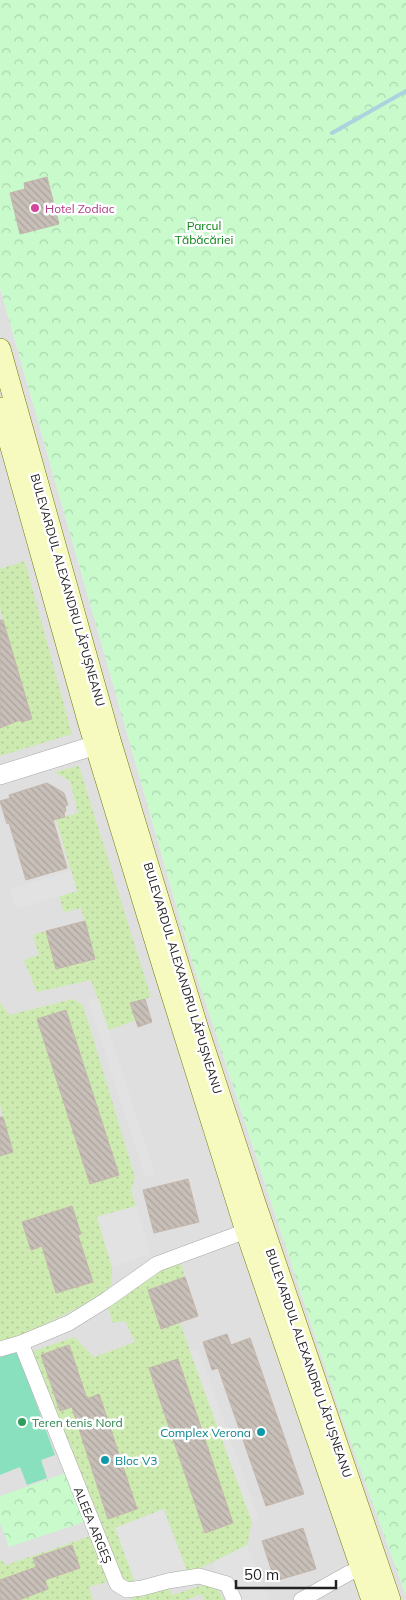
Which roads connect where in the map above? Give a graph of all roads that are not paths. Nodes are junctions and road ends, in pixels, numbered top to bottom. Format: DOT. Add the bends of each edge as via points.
graph roads {
  1 [pos="0,349"];
  2 [pos="0,408"];
  3 [pos="96,745"];
  4 [pos="0,775"];
  5 [pos="246,1232"];
  6 [pos="21,1342"];
  7 [pos="0,1349"];
  8 [pos="361,1569"];
  9 [pos="234,1600"];
  10 [pos="301,1600"];
  11 [pos="372,1600"];
  12 [pos="390,1600"];
  1 -- 12 [label="main road, BULEVARDUL ALEXANDRU LĂPUȘNEANU" via="110,740 197,1026"];
  2 -- 3 [label="main road, BULEVARDUL ALEXANDRU LĂPUȘNEANU"];
  3 -- 4 [label="street"];
  3 -- 5 [label="main road, BULEVARDUL ALEXANDRU LĂPUȘNEANU"];
  5 -- 6 [label="street" via="157,1264 69,1323"];
  5 -- 8 [label="main road, BULEVARDUL ALEXANDRU LĂPUȘNEANU"];
  6 -- 7 [label="street"];
  6 -- 9 [label="street, ALEEA ARGEȘ" via="117,1584 127,1590 199,1576 228,1584"];
  8 -- 10 [label="street"];
  8 -- 11 [label="main road, BULEVARDUL ALEXANDRU LĂPUȘNEANU"];
}
